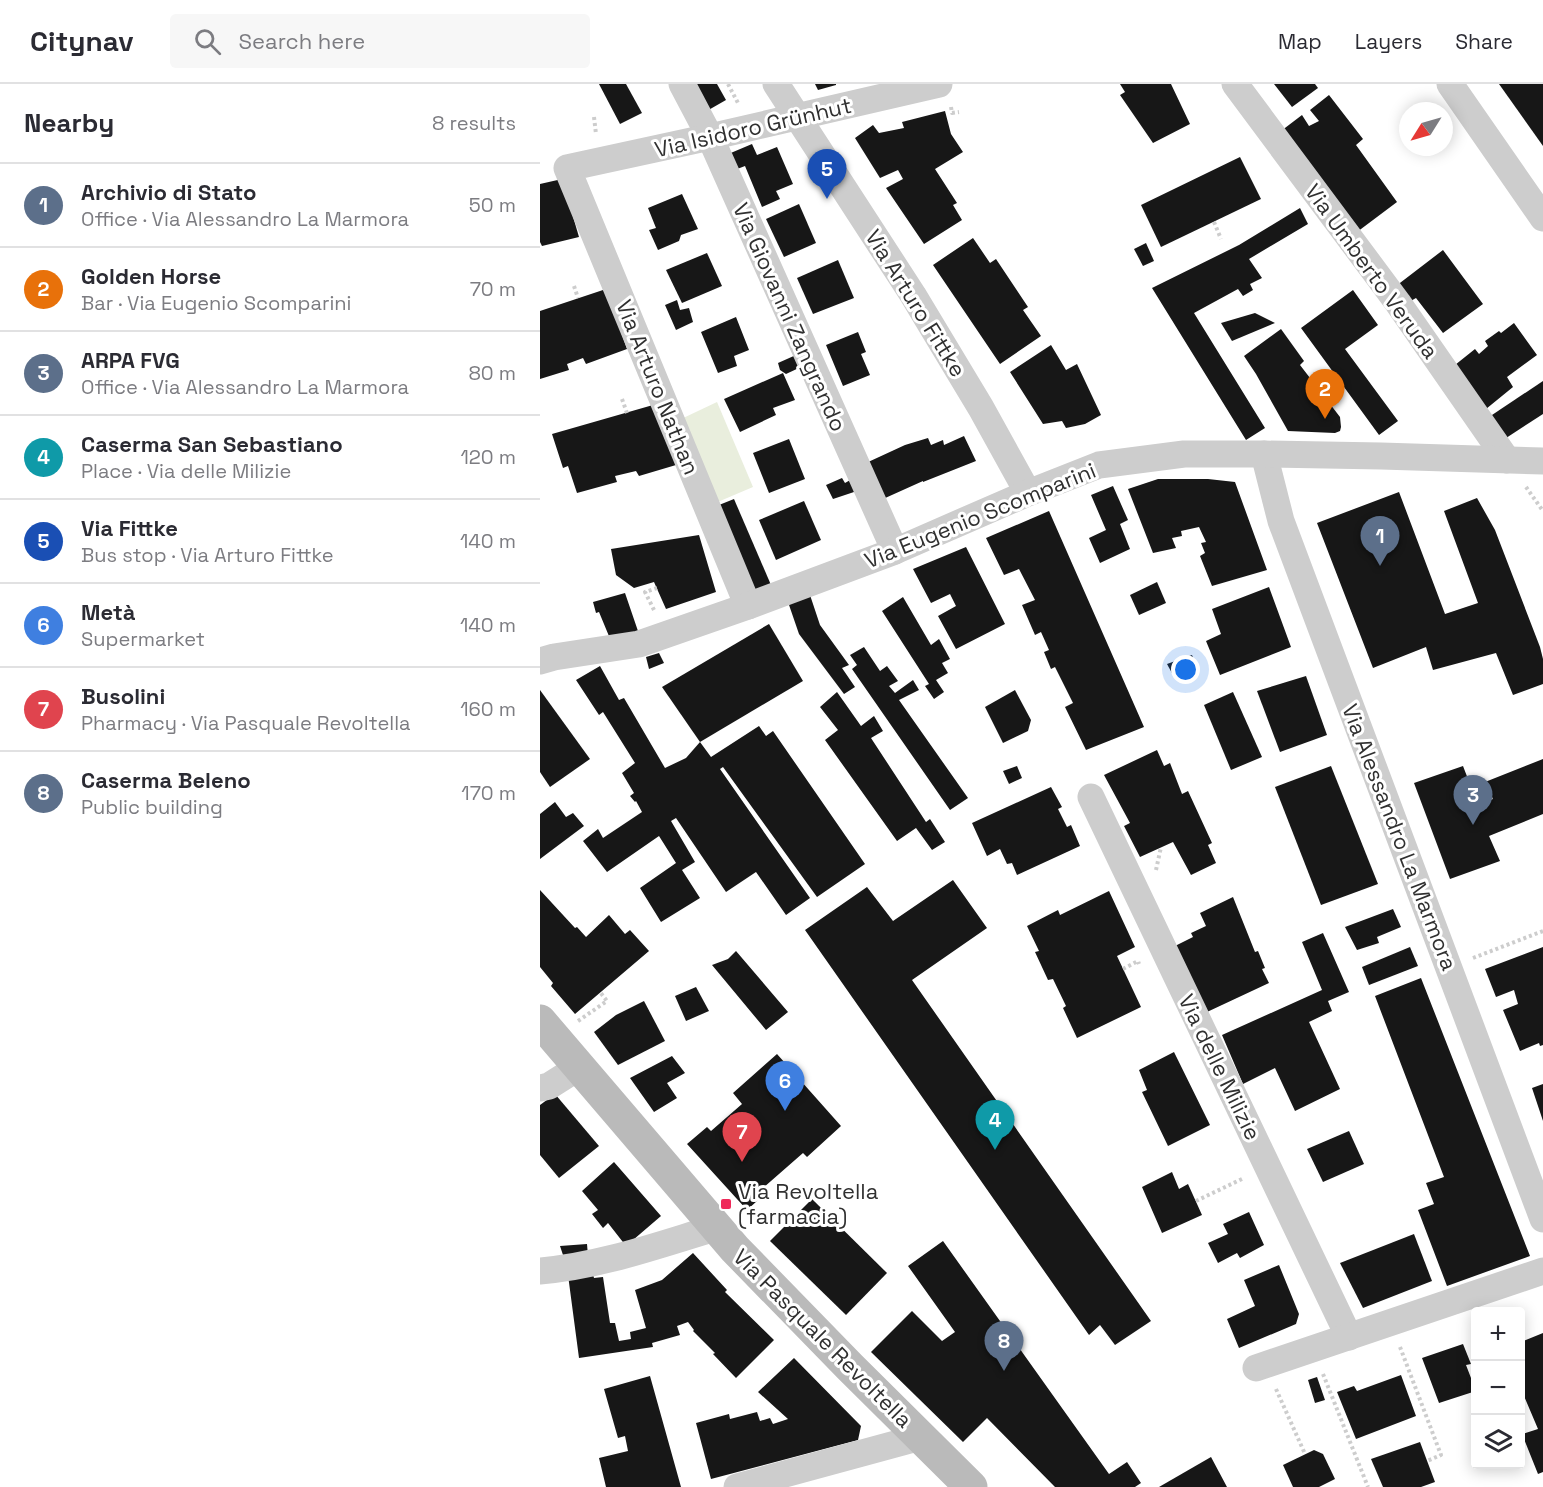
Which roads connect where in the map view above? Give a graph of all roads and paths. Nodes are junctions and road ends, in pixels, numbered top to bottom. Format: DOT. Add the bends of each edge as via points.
graph roads {
  1 [pos="682,84"];
  2 [pos="776,84"];
  3 [pos="939,84"];
  4 [pos="1235,84"];
  5 [pos="1449,84"];
  6 [pos="797,117"];
  7 [pos="710,137"];
  8 [pos="567,168"];
  9 [pos="1543,218"];
  10 [pos="1214,222"];
  11 [pos="1221,239"];
  12 [pos="574,286"];
  13 [pos="578,298"];
  14 [pos="622,399"];
  15 [pos="627,413"];
  16 [pos="1264,454"];
  17 [pos="1507,460"];
  18 [pos="1543,461"];
  19 [pos="1524,484"];
  20 [pos="1028,493"];
  21 [pos="1543,511"];
  22 [pos="895,551"];
  23 [pos="748,606"];
  24 [pos="540,661"];
  25 [pos="1091,797"];
  26 [pos="1543,931"];
  27 [pos="1469,960"];
  28 [pos="600,993"];
  29 [pos="540,1021"];
  30 [pos="575,1024"];
  31 [pos="579,1068"];
  32 [pos="540,1088"];
  33 [pos="1267,1166"];
  34 [pos="1196,1201"];
  35 [pos="1543,1219"];
  36 [pos="716,1228"];
  37 [pos="540,1271"];
  38 [pos="1543,1271"];
  39 [pos="1349,1337"];
  40 [pos="1399,1345"];
  41 [pos="1256,1368"];
  42 [pos="1321,1370"];
  43 [pos="1276,1389"];
  44 [pos="921,1437"];
  45 [pos="1305,1454"];
  46 [pos="1427,1461"];
  47 [pos="737,1487"];
  48 [pos="971,1487"];
  49 [pos="1368,1487"];
  1 -- 7 [label="street, Via Giovanni Zangrando"];
  2 -- 6 [label="street, Via Arturo Fittke"];
  3 -- 6 [label="street, Via Isidoro Grünhut"];
  4 -- 17 [label="street, Via Umberto Veruda" via="1398,303"];
  5 -- 9 [label="street"];
  6 -- 7 [label="street, Via Isidoro Grünhut"];
  6 -- 20 [label="street, Via Arturo Fittke" via="914,295"];
  7 -- 8 [label="street, Via Isidoro Grünhut"];
  7 -- 22 [label="street, Via Giovanni Zangrando"];
  8 -- 23 [label="street, Via Arturo Nathan"];
  10 -- 11 [label="path"];
  12 -- 13 [label="path"];
  14 -- 15 [label="path"];
  16 -- 17 [label="street, Via Eugenio Scomparini"];
  16 -- 20 [label="street, Via Eugenio Scomparini" via="1184,454 1099,465"];
  16 -- 35 [label="street, Via Alessandro La Marmora" via="1281,521"];
  17 -- 18 [label="street, Via Eugenio Scomparini"];
  19 -- 21 [label="path"];
  20 -- 22 [label="street, Via Eugenio Scomparini"];
  22 -- 23 [label="street, Via Eugenio Scomparini"];
  23 -- 24 [label="street, Via Eugenio Scomparini" via="639,644"];
  25 -- 33 [label="street, Via delle Milizie"];
  26 -- 27 [label="path"];
  28 -- 30 [label="path" via="607,1001"];
  29 -- 31 [label="main road, Via Pasquale Revoltella"];
  31 -- 32 [label="street"];
  31 -- 36 [label="main road, Via Pasquale Revoltella"];
  33 -- 34 [label="path"];
  33 -- 39 [label="street, Via delle Milizie"];
  36 -- 37 [label="street" via="633,1253"];
  36 -- 44 [label="main road, Via Pasquale Revoltella"];
  38 -- 39 [label="street"];
  39 -- 41 [label="street"];
  40 -- 46 [label="path" via="1441,1455"];
  42 -- 49 [label="path"];
  43 -- 45 [label="path"];
  44 -- 47 [label="street"];
  44 -- 48 [label="main road, Via Pasquale Revoltella"];
}
